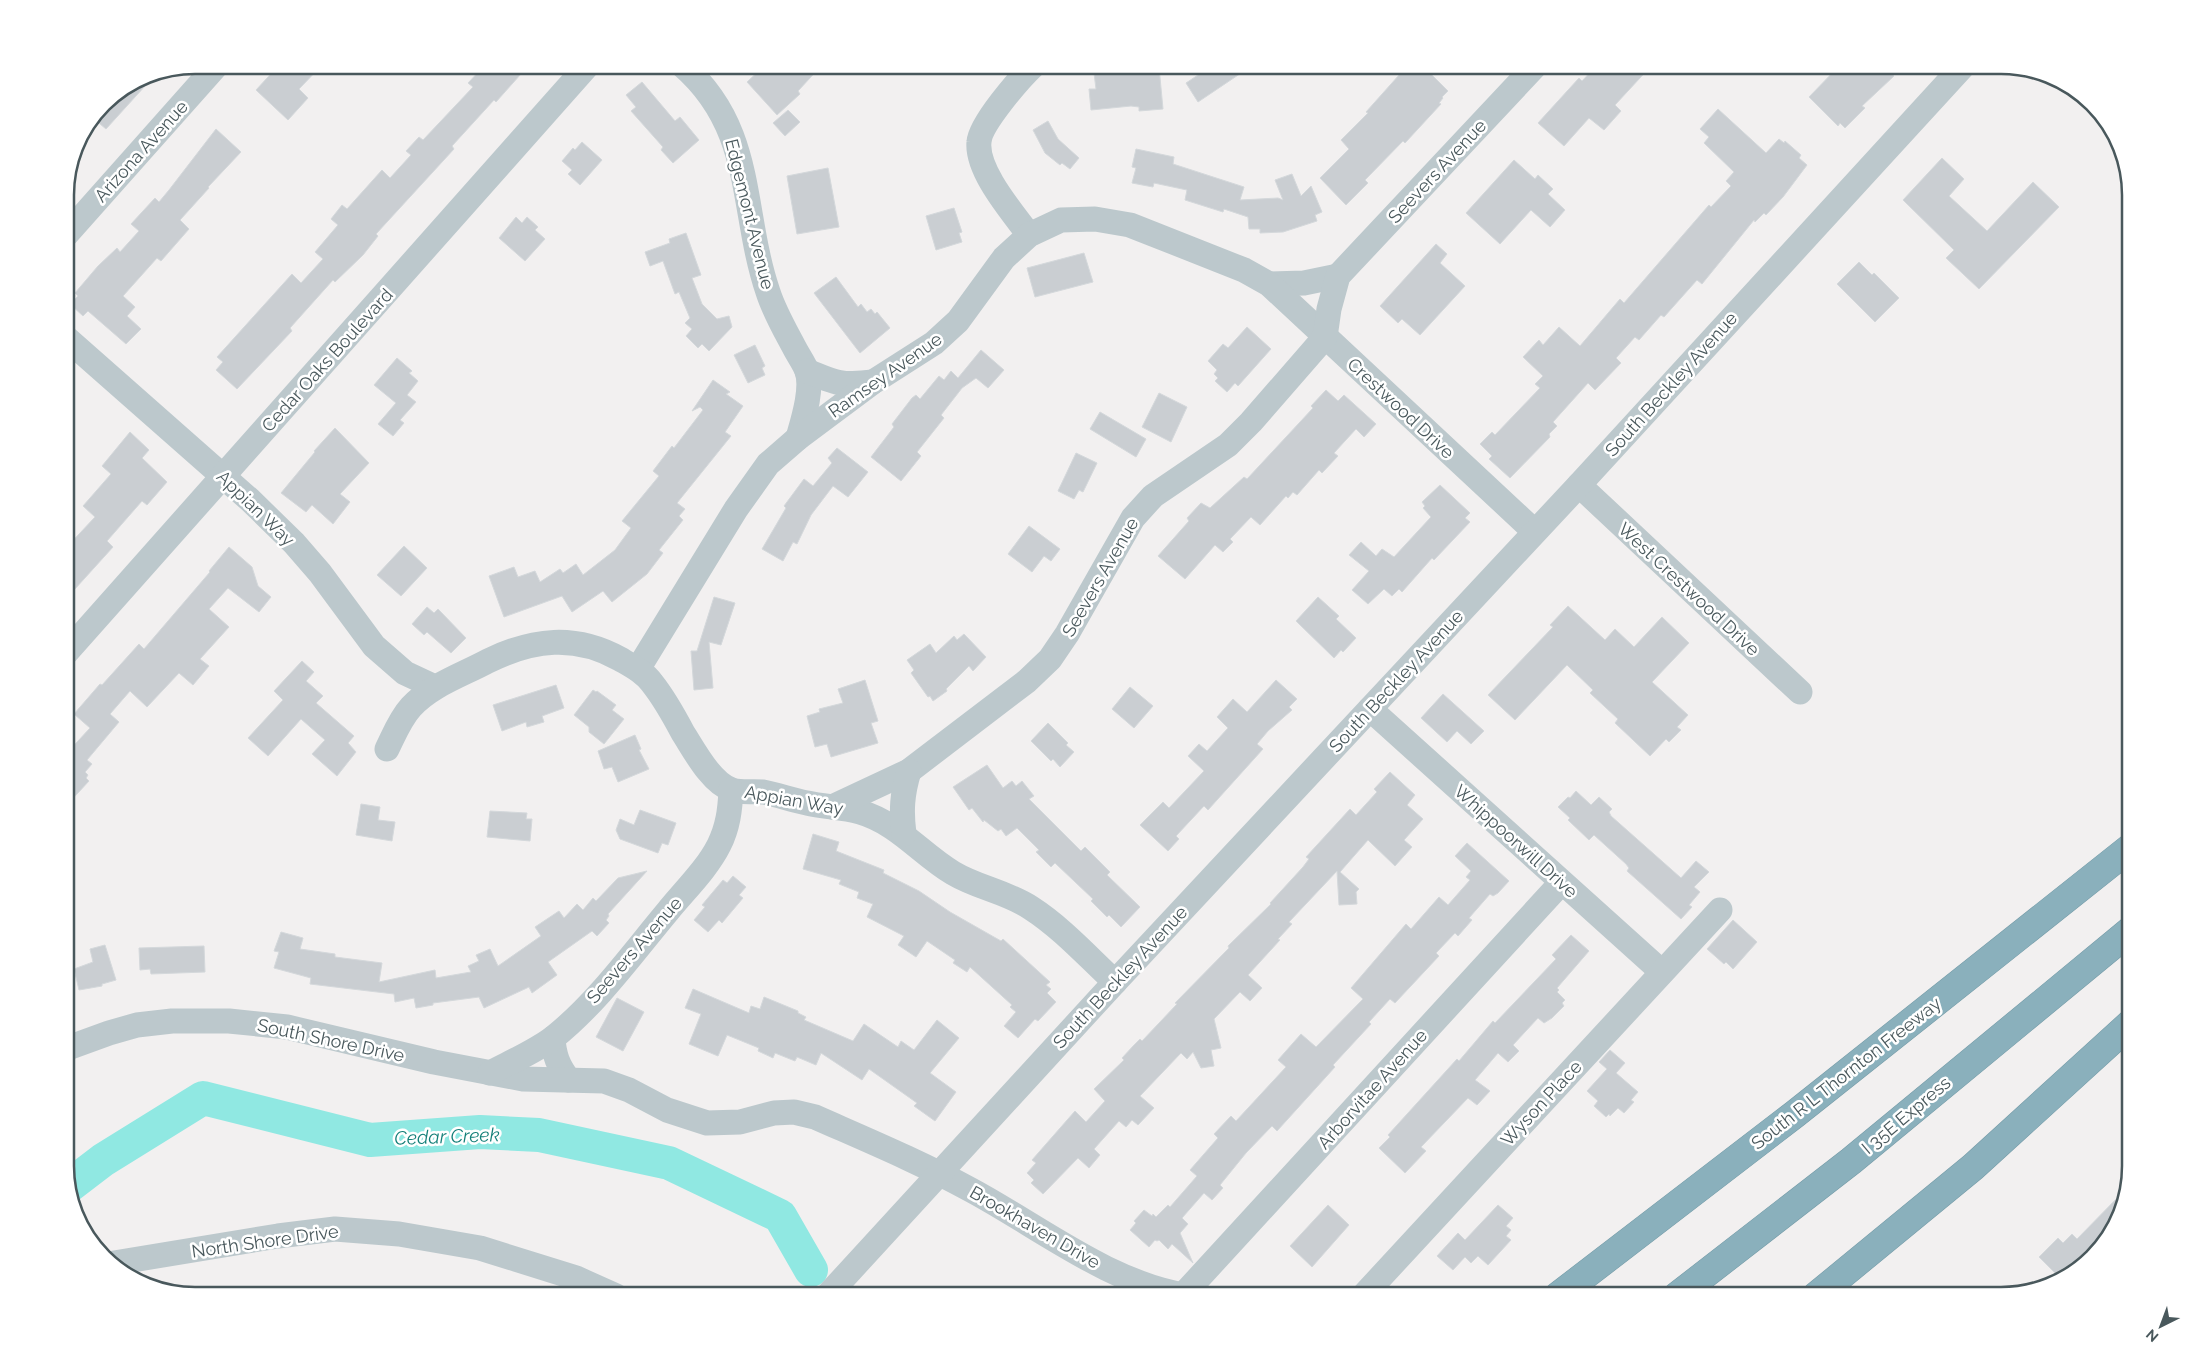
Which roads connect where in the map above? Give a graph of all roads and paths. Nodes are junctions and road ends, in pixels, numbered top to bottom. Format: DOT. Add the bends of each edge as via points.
graph roads {
  1 [pos="209,74"];
  2 [pos="580,74"];
  3 [pos="695,74"];
  4 [pos="1026,74"];
  5 [pos="1528,74"];
  6 [pos="1956,74"];
  7 [pos="74,226"];
  8 [pos="1029,235"];
  9 [pos="1338,276"];
  10 [pos="1269,284"];
  11 [pos="1325,338"];
  12 [pos="74,345"];
  13 [pos="807,371"];
  14 [pos="873,382"];
  15 [pos="808,403"];
  16 [pos="798,438"];
  17 [pos="224,476"];
  18 [pos="1579,485"];
  19 [pos="1534,531"];
  20 [pos="74,644"];
  21 [pos="638,669"];
  22 [pos="1795,678"];
  23 [pos="435,687"];
  24 [pos="1370,708"];
  25 [pos="386,749"];
  26 [pos="909,771"];
  27 [pos="731,790"];
  28 [pos="832,806"];
  29 [pos="904,834"];
  30 [pos="2122,854"];
  31 [pos="1561,883"];
  32 [pos="1720,910"];
  33 [pos="2122,937"];
  34 [pos="1662,972"];
  35 [pos="1115,982"];
  36 [pos="2122,1030"];
  37 [pos="553,1038"];
  38 [pos="74,1046"];
  39 [pos="490,1073"];
  40 [pos="569,1080"];
  41 [pos="939,1173"];
  42 [pos="121,1262"];
  43 [pos="596,1287"];
  44 [pos="835,1287"];
  45 [pos="1153,1287"];
  46 [pos="1194,1287"];
  47 [pos="1371,1287"];
  48 [pos="1570,1287"];
  49 [pos="1689,1287"];
  50 [pos="1827,1287"];
  1 -- 7 [label="street, Arizona Avenue"];
  2 -- 17 [label="street, Cedar Oaks Boulevard"];
  3 -- 13 [label="street, Edgemont Avenue" via="734,138 768,293"];
  4 -- 8 [label="street" via="984,127 979,142 983,164"];
  5 -- 9 [label="street, Seevers Avenue"];
  6 -- 18 [label="street, South Beckley Avenue"];
  8 -- 10 [label="street, Crestwood Drive" via="1061,220 1095,219 1130,225 1244,270"];
  8 -- 14 [label="street, Ramsey Avenue" via="1004,258 958,321 934,343"];
  9 -- 10 [label="street" via="1304,283"];
  9 -- 11 [label="street, Seevers Avenue"];
  10 -- 11 [label="street, Crestwood Drive"];
  11 -- 19 [label="street, Crestwood Drive"];
  11 -- 26 [label="street, Seevers Avenue" via="1228,445 1153,496 1133,518 1050,659 1027,681"];
  12 -- 17 [label="street, Appian Way"];
  13 -- 14 [label="street" via="849,385"];
  13 -- 15 [label="street, Edgemont Avenue"];
  14 -- 16 [label="street, Ramsey Avenue"];
  15 -- 16 [label="street, Ramsey Avenue"];
  16 -- 21 [label="street, Ramsey Avenue" via="768,464 750,486"];
  17 -- 20 [label="street, Cedar Oaks Boulevard"];
  17 -- 23 [label="street, Appian Way" via="294,543 374,646 405,673"];
  18 -- 19 [label="street, South Beckley Avenue"];
  18 -- 22 [label="street, West Crestwood Drive"];
  19 -- 24 [label="street, South Beckley Avenue"];
  21 -- 23 [label="street, Appian Way" via="606,651 571,641 545,642 501,655"];
  21 -- 27 [label="street, Appian Way" via="652,682 700,761"];
  23 -- 25 [label="street, Appian Way" via="411,707"];
  24 -- 31 [label="street, Whippoorwill Drive"];
  24 -- 35 [label="street, South Beckley Avenue"];
  26 -- 28 [label="street, Seevers Avenue"];
  26 -- 29 [label="street" via="902,793"];
  27 -- 28 [label="street, Appian Way" via="761,792"];
  27 -- 37 [label="street, Seevers Avenue" via="726,828 718,847 699,874 617,972"];
  28 -- 29 [label="street, Appian Way" via="882,820"];
  29 -- 35 [label="street, Appian Way" via="953,873 1030,907 1059,929"];
  30 -- 48 [label="highway, South R L Thornton Freeway" via="1795,1114"];
  31 -- 34 [label="street, Whippoorwill Drive"];
  31 -- 46 [label="street, Arborvitae Avenue"];
  32 -- 34 [label="street, Wyson Place"];
  33 -- 49 [label="highway, I 35E Express" via="1851,1162"];
  34 -- 47 [label="street, Wyson Place"];
  35 -- 41 [label="street, South Beckley Avenue"];
  36 -- 50 [label="highway" via="1974,1167"];
  37 -- 39 [label="street, Seevers Avenue"];
  37 -- 40 [label="street" via="559,1068"];
  38 -- 39 [label="street, South Shore Drive" via="138,1026 172,1021 229,1021 287,1027"];
  39 -- 40 [label="street, South Shore Drive" via="523,1079"];
  40 -- 41 [label="street, South Shore Drive" via="604,1082 629,1090 685,1118 723,1124 774,1113 794,1112 815,1117"];
  41 -- 44 [label="street, South Beckley Avenue"];
  41 -- 45 [label="street, Brookhaven Drive" via="1108,1269"];
  42 -- 43 [label="street, North Shore Drive" via="335,1229 399,1234 480,1248"];
}
